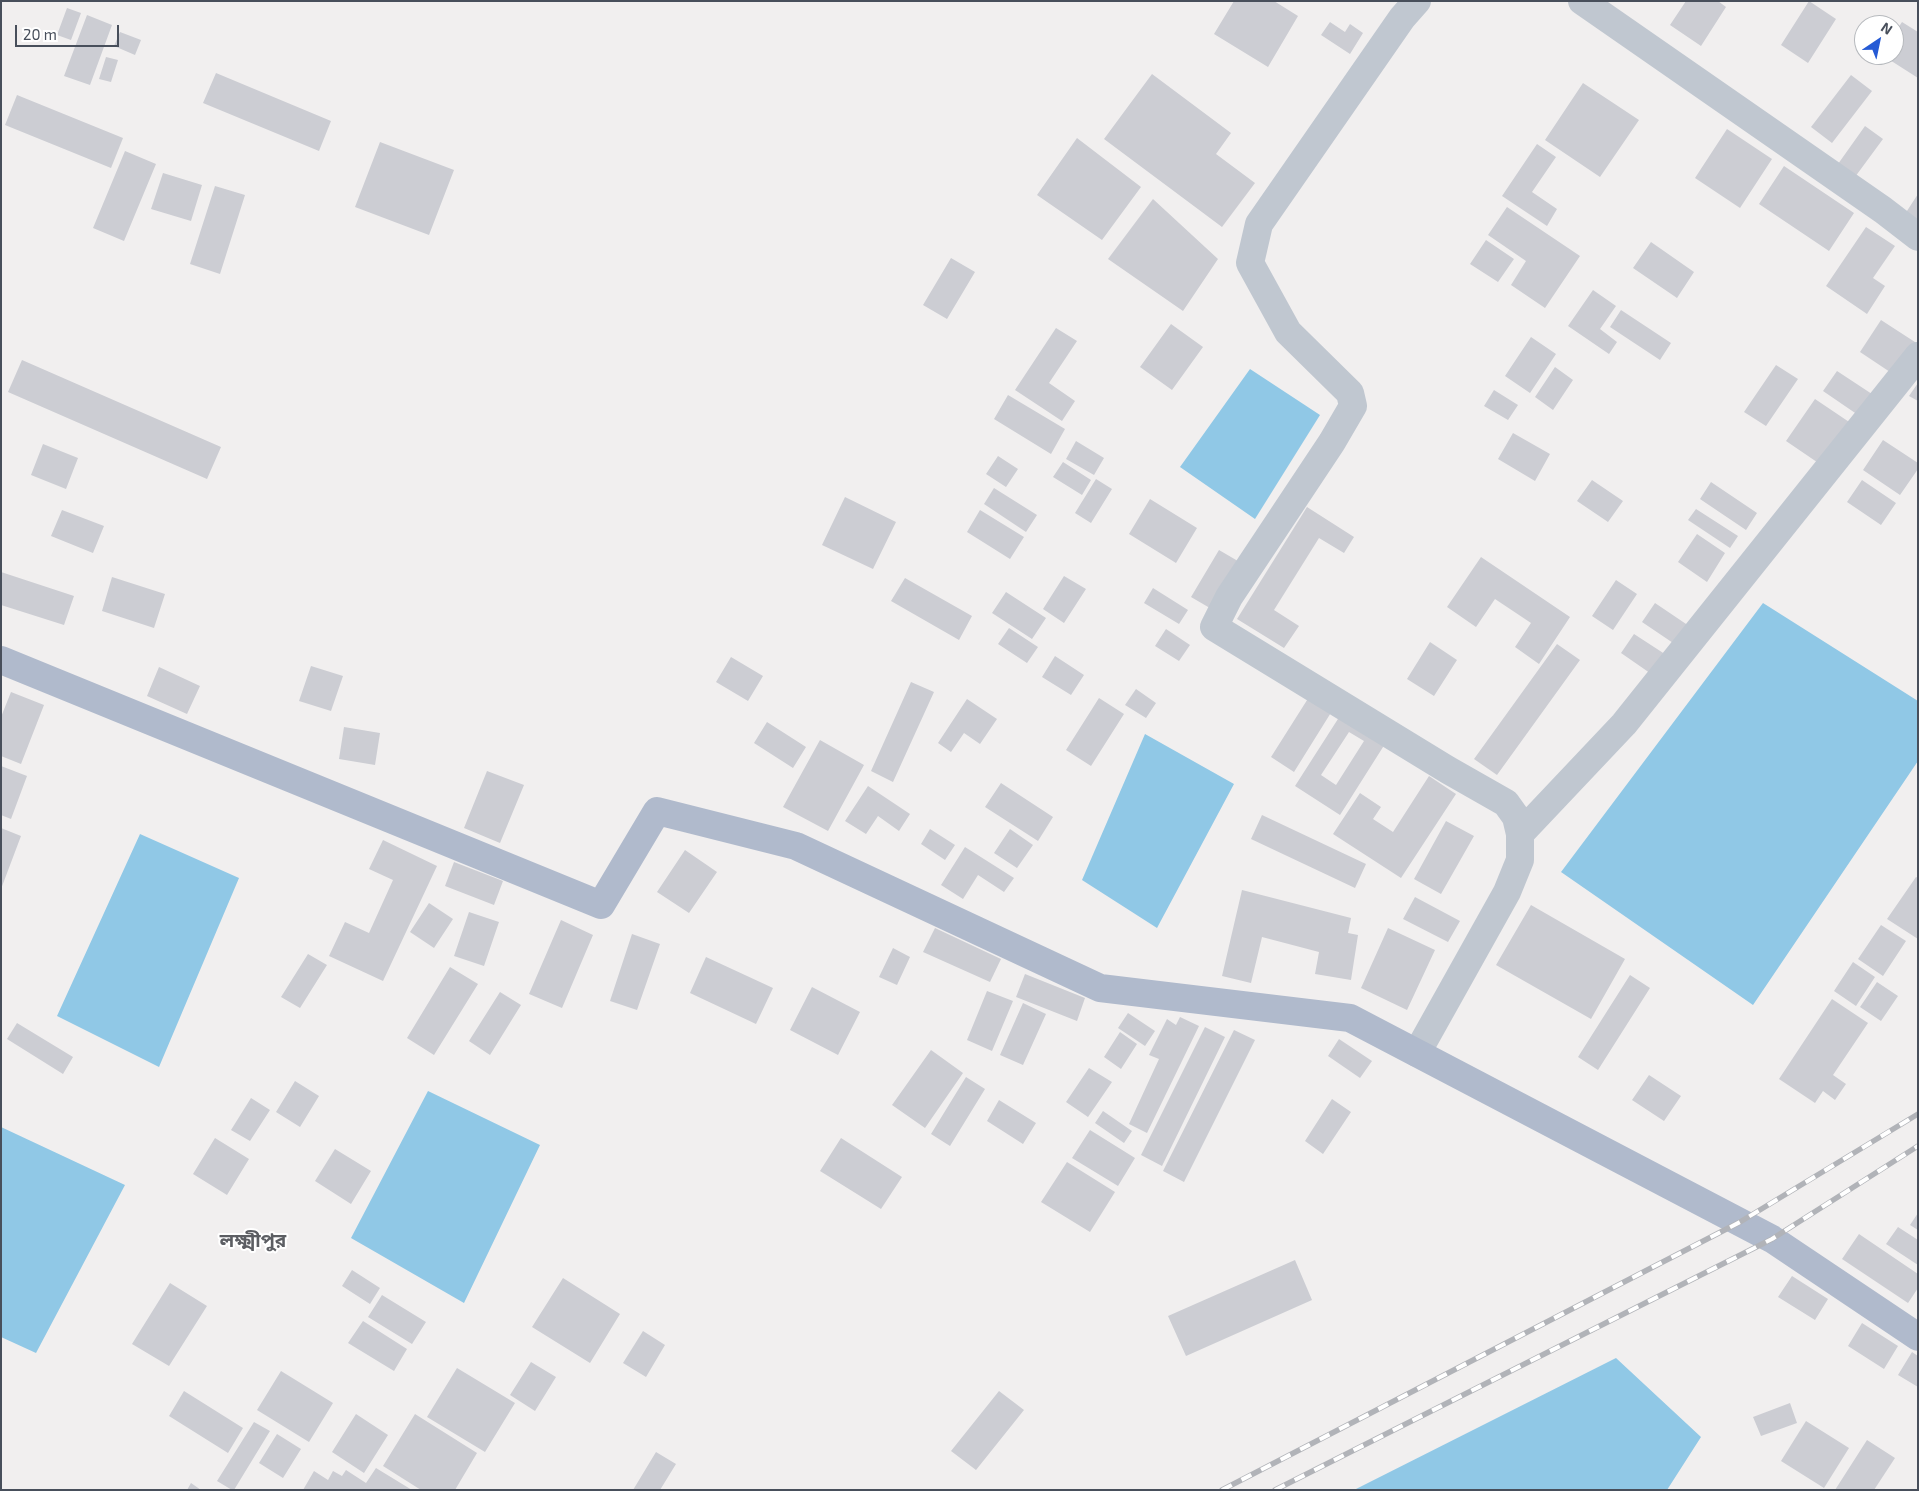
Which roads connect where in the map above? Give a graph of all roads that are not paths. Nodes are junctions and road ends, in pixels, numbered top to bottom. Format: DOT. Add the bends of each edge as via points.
graph roads {
  1 [pos="1417,1"];
  2 [pos="1582,1"];
  3 [pos="1918,237"];
  4 [pos="1918,356"];
  5 [pos="1,660"];
  6 [pos="1520,834"];
  7 [pos="1417,1053"];
  8 [pos="1918,1337"];
  1 -- 6 [label="street" via="1259,224 1250,263 1288,332 1350,393 1353,406 1229,597 1214,627 1506,803 1516,817"];
  2 -- 3 [label="street"];
  4 -- 6 [label="street" via="1624,724"];
  5 -- 7 [label="main road" via="601,905 657,811 796,846 1100,988 1350,1018"];
  6 -- 7 [label="street" via="1520,860 1507,892"];
  7 -- 8 [label="main road" via="1772,1239"];
}
